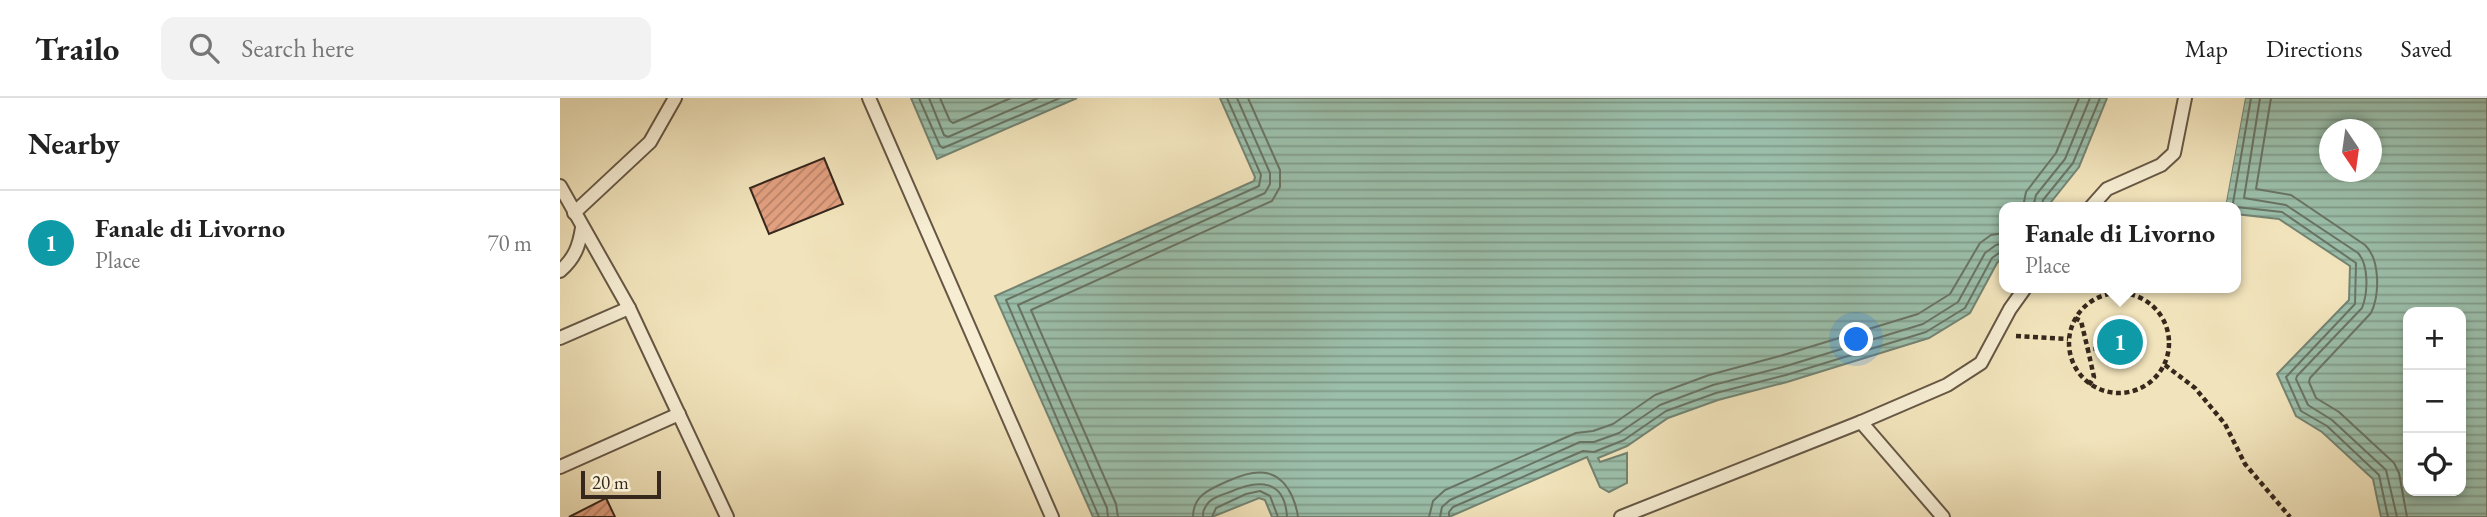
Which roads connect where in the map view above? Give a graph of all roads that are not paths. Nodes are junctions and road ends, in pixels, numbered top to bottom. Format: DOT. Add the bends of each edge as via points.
graph roads {
  1 [pos="675,98"];
  2 [pos="869,98"];
  3 [pos="2185,98"];
  4 [pos="560,186"];
  5 [pos="2095,202"];
  6 [pos="574,213"];
  7 [pos="582,228"];
  8 [pos="560,271"];
  9 [pos="2021,293"];
  10 [pos="629,308"];
  11 [pos="560,338"];
  12 [pos="679,414"];
  13 [pos="1861,422"];
  14 [pos="560,467"];
  15 [pos="727,517"];
  16 [pos="1052,517"];
  17 [pos="1621,517"];
  18 [pos="1942,517"];
  1 -- 6 [label="lane" via="650,142"];
  2 -- 16 [label="lane"];
  3 -- 5 [label="lane" via="2174,153 2161,165 2106,189"];
  4 -- 6 [label="lane"];
  6 -- 7 [label="lane"];
  7 -- 8 [label="lane" via="578,248"];
  7 -- 10 [label="lane"];
  9 -- 13 [label="lane" via="1981,363 1947,385"];
  10 -- 11 [label="lane"];
  10 -- 12 [label="lane"];
  12 -- 14 [label="lane"];
  12 -- 15 [label="lane"];
  13 -- 17 [label="lane"];
  13 -- 18 [label="lane"];
}
